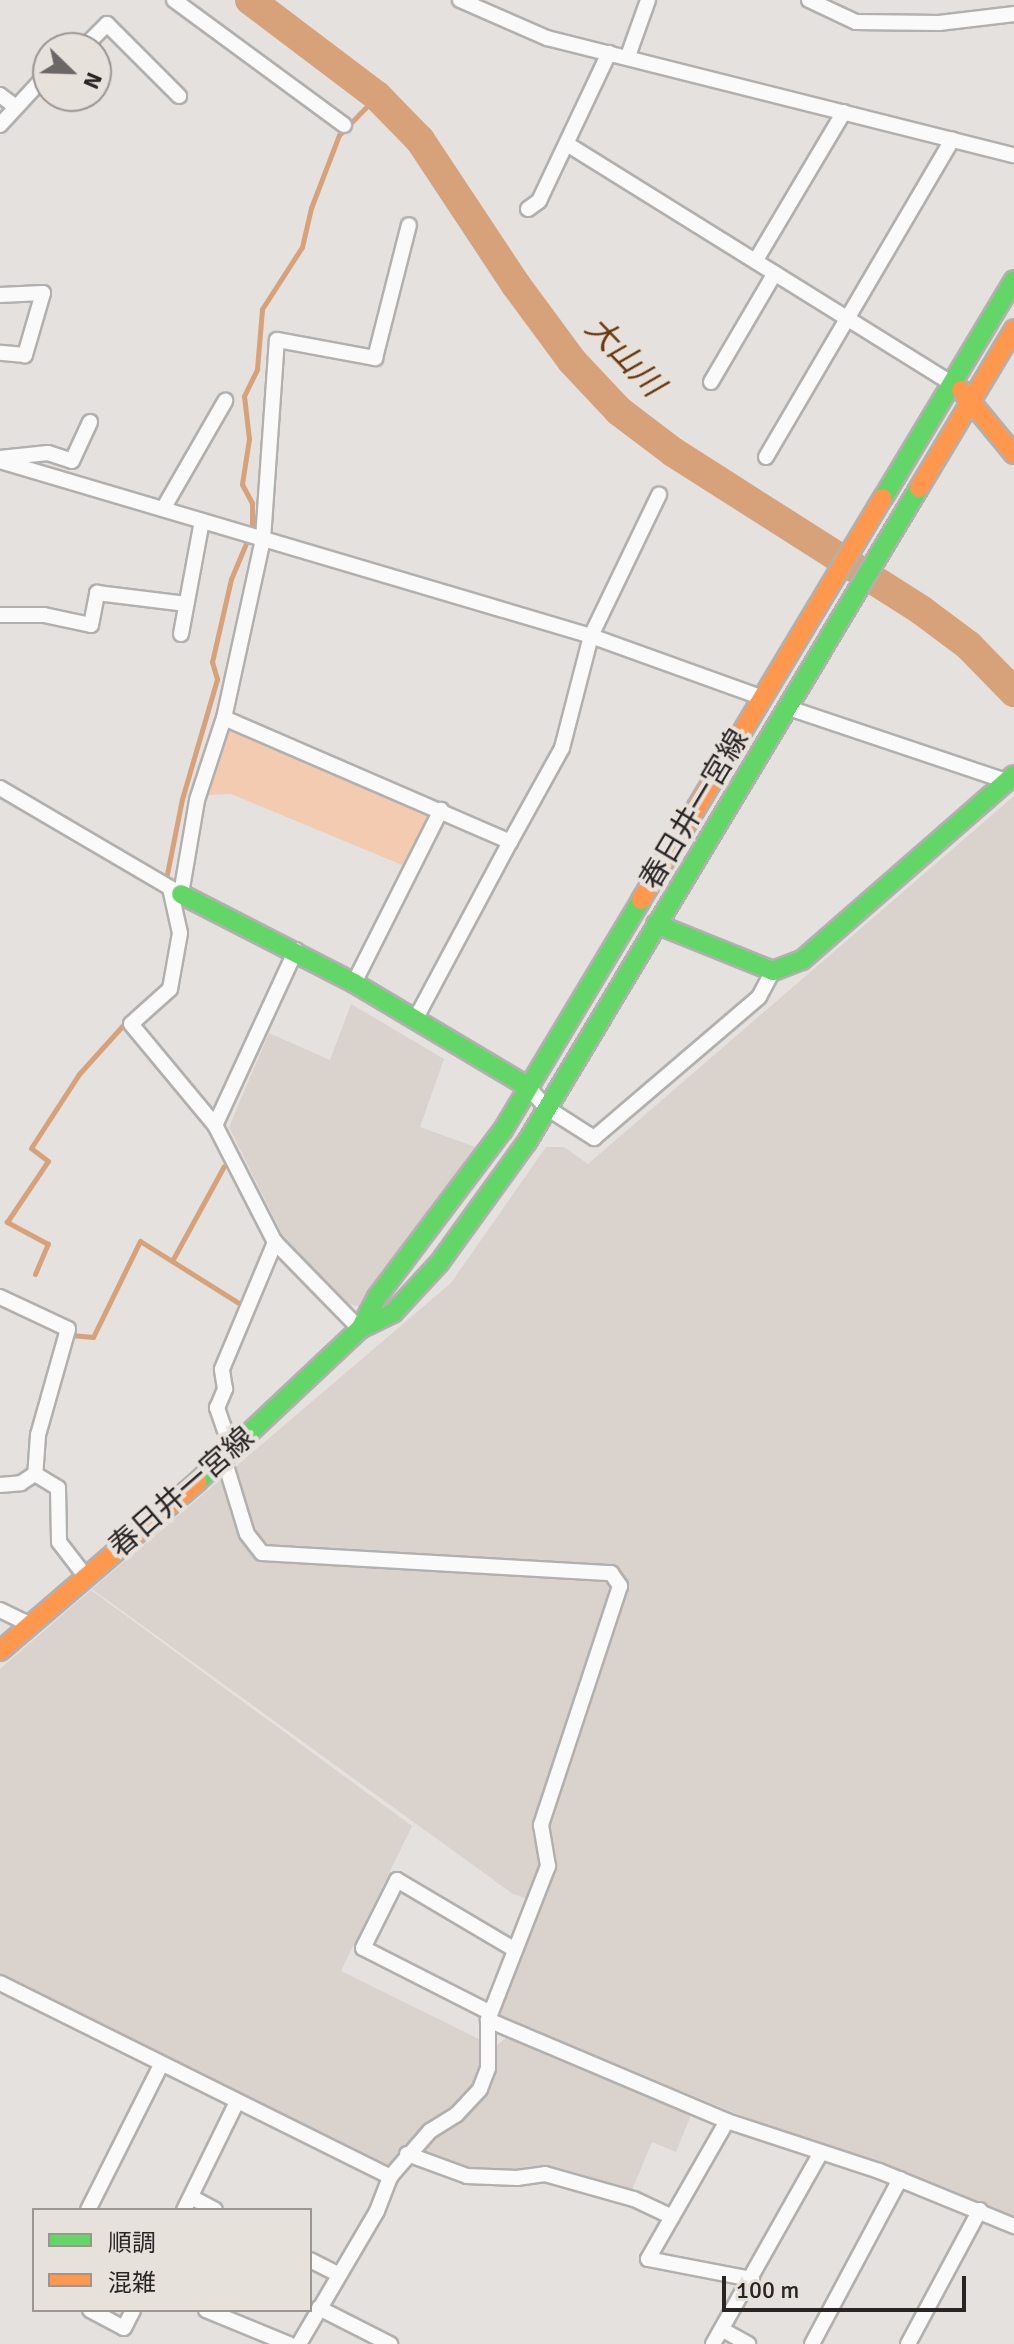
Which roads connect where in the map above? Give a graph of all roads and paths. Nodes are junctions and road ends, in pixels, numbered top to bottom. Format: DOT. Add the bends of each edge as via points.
graph roads {
  1 [pos="174,0"];
  2 [pos="460,0"];
  3 [pos="648,0"];
  4 [pos="809,0"];
  5 [pos="1014,14"];
  6 [pos="99,32"];
  7 [pos="609,53"];
  8 [pos="628,56"];
  9 [pos="32,90"];
  10 [pos="0,95"];
  11 [pos="179,96"];
  12 [pos="16,107"];
  13 [pos="844,112"];
  14 [pos="0,125"];
  15 [pos="344,125"];
  16 [pos="952,140"];
  17 [pos="567,144"];
  18 [pos="1014,155"];
  19 [pos="528,209"];
  20 [pos="409,225"];
  21 [pos="756,260"];
  22 [pos="775,273"];
  23 [pos="1014,280"];
  24 [pos="0,295"];
  25 [pos="848,318"];
  26 [pos="1014,329"];
  27 [pos="0,353"];
  28 [pos="711,382"];
  29 [pos="954,385"];
  30 [pos="974,400"];
  31 [pos="225,401"];
  32 [pos="90,422"];
  33 [pos="1014,454"];
  34 [pos="766,457"];
  35 [pos="0,459"];
  36 [pos="659,495"];
  37 [pos="163,509"];
  38 [pos="202,521"];
  39 [pos="263,539"];
  40 [pos="186,604"];
  41 [pos="0,615"];
  42 [pos="181,634"];
  43 [pos="591,636"];
  44 [pos="763,698"];
  45 [pos="786,707"];
  46 [pos="224,718"];
  47 [pos="1010,778"];
  48 [pos="0,788"];
  49 [pos="441,810"];
  50 [pos="510,842"];
  51 [pos="176,891"];
  52 [pos="656,924"];
  53 [pos="296,950"];
  54 [pos="773,971"];
  55 [pos="354,983"];
  56 [pos="416,1018"];
  57 [pos="527,1086"];
  58 [pos="547,1108"];
  59 [pos="215,1125"];
  60 [pos="275,1242"];
  61 [pos="0,1297"];
  62 [pos="360,1329"];
  63 [pos="228,1455"];
  64 [pos="35,1474"];
  65 [pos="0,1485"];
  66 [pos="86,1577"];
  67 [pos="0,1610"];
  68 [pos="31,1625"];
  69 [pos="0,1651"];
  70 [pos="512,1948"];
  71 [pos="0,1983"];
  72 [pos="488,2015"];
  73 [pos="161,2065"];
  74 [pos="237,2102"];
  75 [pos="727,2121"];
  76 [pos="821,2152"];
  77 [pos="407,2154"];
  78 [pos="390,2177"];
  79 [pos="900,2179"];
  80 [pos="188,2204"];
  81 [pos="89,2208"];
  82 [pos="980,2210"];
  83 [pos="672,2217"];
  84 [pos="1014,2226"];
  85 [pos="312,2261"];
  86 [pos="338,2274"];
  87 [pos="752,2279"];
  88 [pos="319,2308"];
  89 [pos="94,2312"];
  90 [pos="132,2312"];
  91 [pos="211,2312"];
  92 [pos="723,2330"];
  93 [pos="289,2344"];
  94 [pos="299,2344"];
  95 [pos="390,2344"];
  96 [pos="713,2344"];
  97 [pos="748,2344"];
  98 [pos="812,2344"];
  99 [pos="908,2344"];
  1 -- 15 [label="street"];
  2 -- 7 [label="street" via="547,38"];
  3 -- 8 [label="street"];
  4 -- 5 [label="street" via="856,22 939,23"];
  6 -- 11 [label="street" via="107,24"];
  7 -- 8 [label="street"];
  7 -- 17 [label="street"];
  8 -- 13 [label="street"];
  9 -- 12 [label="street"];
  10 -- 12 [label="street"];
  12 -- 14 [label="street"];
  13 -- 16 [label="street"];
  13 -- 21 [label="street"];
  16 -- 18 [label="street"];
  16 -- 25 [label="street"];
  17 -- 19 [label="street" via="539,201"];
  17 -- 21 [label="street"];
  20 -- 39 [label="street" via="375,358 277,340"];
  21 -- 22 [label="street"];
  22 -- 25 [label="street"];
  22 -- 28 [label="street"];
  23 -- 29 [label="main road, 春日井一宮線"];
  24 -- 27 [label="street" via="43,293 25,355"];
  25 -- 29 [label="street"];
  25 -- 34 [label="street"];
  26 -- 30 [label="main road, 春日井一宮線"];
  29 -- 30 [label="main road"];
  29 -- 44 [label="main road, 春日井一宮線"];
  30 -- 33 [label="main road"];
  30 -- 45 [label="main road, 春日井一宮線"];
  31 -- 37 [label="street"];
  32 -- 35 [label="street" via="72,461 48,453"];
  35 -- 37 [label="street"];
  36 -- 43 [label="street"];
  37 -- 38 [label="street"];
  38 -- 39 [label="street"];
  38 -- 40 [label="street"];
  39 -- 43 [label="street"];
  39 -- 46 [label="street"];
  40 -- 41 [label="street" via="97,593 91,625 44,615"];
  40 -- 42 [label="street"];
  43 -- 44 [label="street"];
  43 -- 50 [label="street" via="562,748"];
  44 -- 57 [label="main road, 春日井一宮線"];
  45 -- 47 [label="street"];
  45 -- 52 [label="main road, 春日井一宮線"];
  46 -- 49 [label="street"];
  46 -- 51 [label="street" via="197,800"];
  47 -- 54 [label="main road" via="802,960"];
  48 -- 51 [label="street"];
  49 -- 50 [label="street"];
  49 -- 55 [label="street"];
  50 -- 56 [label="street"];
  51 -- 53 [label="main road"];
  51 -- 59 [label="street" via="180,933 170,989 131,1024"];
  52 -- 54 [label="main road"];
  52 -- 58 [label="main road, 春日井一宮線"];
  53 -- 55 [label="main road"];
  53 -- 59 [label="street"];
  54 -- 58 [label="street" via="759,997 594,1138"];
  55 -- 56 [label="main road"];
  56 -- 57 [label="main road"];
  57 -- 58 [label="street"];
  57 -- 62 [label="main road, 春日井一宮線" via="503,1130 377,1297"];
  58 -- 62 [label="main road, 春日井一宮線" via="440,1262 393,1313"];
  59 -- 60 [label="street"];
  60 -- 62 [label="street"];
  60 -- 63 [label="street" via="222,1369 225,1389 217,1408"];
  61 -- 64 [label="street" via="68,1329 38,1435"];
  62 -- 63 [label="main road, 春日井一宮線"];
  63 -- 66 [label="main road, 春日井一宮線"];
  63 -- 70 [label="street" via="247,1534 262,1553 611,1573 620,1586 541,1825 548,1866"];
  64 -- 65 [label="street" via="21,1483"];
  64 -- 66 [label="street" via="58,1488 59,1542"];
  66 -- 68 [label="main road, 春日井一宮線"];
  67 -- 68 [label="street"];
  68 -- 69 [label="main road, 春日井一宮線"];
  70 -- 72 [label="street"];
  70 -- 72 [label="street" via="397,1880 363,1948"];
  71 -- 73 [label="street"];
  72 -- 75 [label="street"];
  72 -- 77 [label="street" via="488,2068 480,2089"];
  73 -- 74 [label="street"];
  73 -- 81 [label="street"];
  74 -- 78 [label="street"];
  74 -- 80 [label="street"];
  75 -- 76 [label="street"];
  75 -- 83 [label="street"];
  76 -- 79 [label="street"];
  76 -- 87 [label="street"];
  77 -- 78 [label="street"];
  77 -- 83 [label="street" via="467,2176 545,2174 634,2199"];
  78 -- 86 [label="street" via="377,2211"];
  79 -- 82 [label="street"];
  79 -- 98 [label="street"];
  82 -- 84 [label="street"];
  82 -- 99 [label="street"];
  83 -- 87 [label="street" via="648,2259"];
  85 -- 86 [label="street"];
  86 -- 88 [label="street"];
  87 -- 92 [label="street"];
  88 -- 94 [label="street"];
  88 -- 95 [label="street"];
  89 -- 90 [label="street" via="124,2328"];
  91 -- 93 [label="street"];
  92 -- 96 [label="street"];
  92 -- 97 [label="street"];
}
